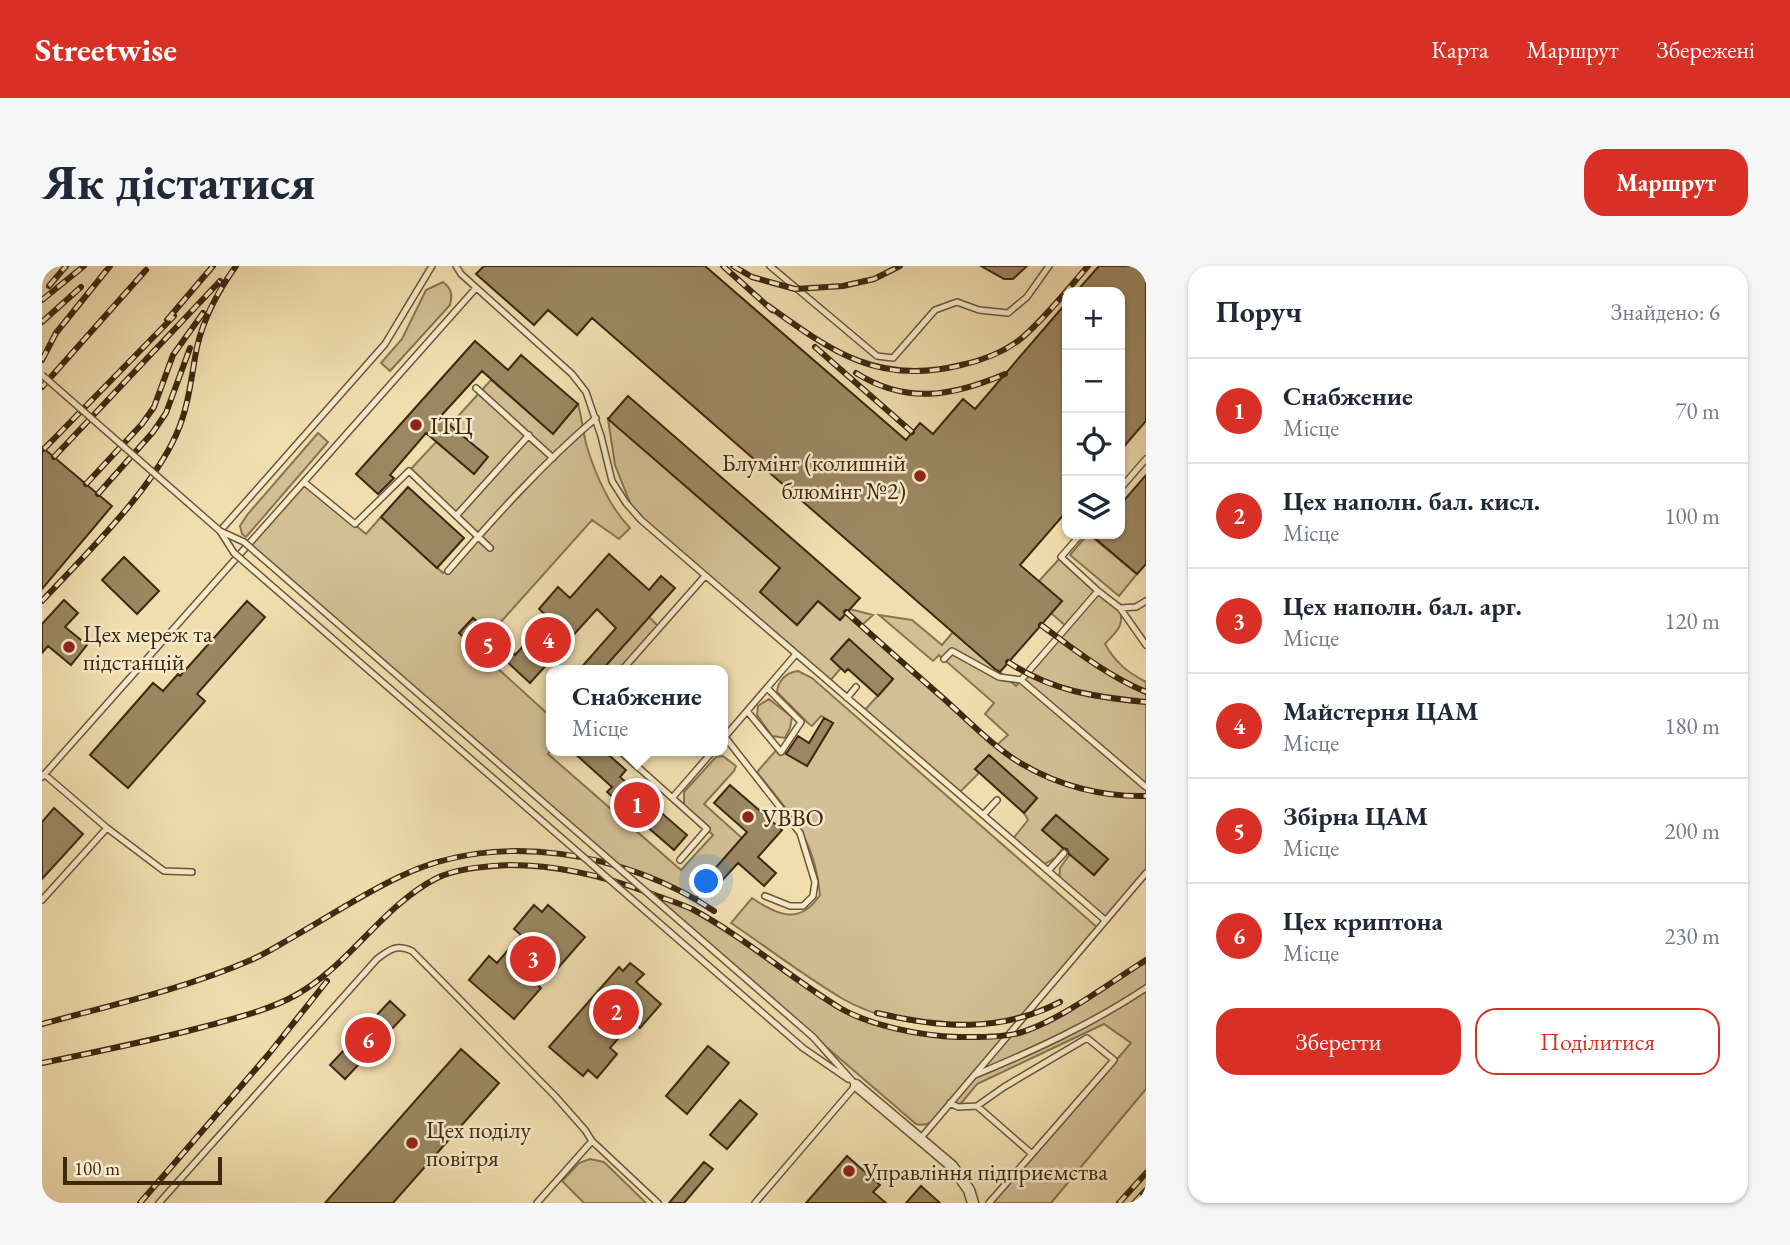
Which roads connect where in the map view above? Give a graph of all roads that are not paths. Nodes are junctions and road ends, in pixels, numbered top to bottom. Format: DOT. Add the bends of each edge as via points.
graph roads {
  1 [pos="432,266"];
  2 [pos="456,266"];
  3 [pos="770,266"];
  4 [pos="1049,266"];
  5 [pos="1056,266"];
  6 [pos="1045,273"];
  7 [pos="477,288"];
  8 [pos="42,375"];
  9 [pos="382,380"];
  10 [pos="389,386"];
  11 [pos="476,388"];
  12 [pos="596,418"];
  13 [pos="346,421"];
  14 [pos="353,427"];
  15 [pos="528,435"];
  16 [pos="553,458"];
  17 [pos="1146,459"];
  18 [pos="304,482"];
  19 [pos="1125,483"];
  20 [pos="456,516"];
  21 [pos="220,531"];
  22 [pos="478,536"];
  23 [pos="1077,539"];
  24 [pos="490,548"];
  25 [pos="448,571"];
  26 [pos="705,576"];
  27 [pos="1098,591"];
  28 [pos="1146,601"];
  29 [pos="1120,608"];
  30 [pos="1146,645"];
  31 [pos="796,654"];
  32 [pos="944,659"];
  33 [pos="626,665"];
  34 [pos="1021,680"];
  35 [pos="856,687"];
  36 [pos="767,688"];
  37 [pos="847,698"];
  38 [pos="747,711"];
  39 [pos="728,733"];
  40 [pos="728,743"];
  41 [pos="626,756"];
  42 [pos="709,756"];
  43 [pos="43,775"];
  44 [pos="1146,787"];
  45 [pos="673,797"];
  46 [pos="997,800"];
  47 [pos="983,815"];
  48 [pos="107,828"];
  49 [pos="1063,853"];
  50 [pos="680,860"];
  51 [pos="192,872"];
  52 [pos="1048,872"];
  53 [pos="1146,873"];
  54 [pos="765,896"];
  55 [pos="42,900"];
  56 [pos="1105,920"];
  57 [pos="1146,988"];
  58 [pos="973,1076"];
  59 [pos="856,1085"];
  60 [pos="950,1102"];
  61 [pos="977,1106"];
  62 [pos="920,1139"];
  63 [pos="592,1141"];
  64 [pos="1032,1154"];
  65 [pos="159,1203"];
  66 [pos="537,1203"];
  67 [pos="658,1203"];
  68 [pos="755,1203"];
  69 [pos="973,1203"];
  70 [pos="989,1203"];
  1 -- 21 [label="lane" via="385,344"];
  2 -- 7 [label="lane"];
  3 -- 6 [label="lane" via="877,356 894,358 935,310 957,302 1008,313"];
  4 -- 6 [label="lane"];
  5 -- 6 [label="lane"];
  7 -- 10 [label="lane"];
  7 -- 12 [label="lane" via="572,374 586,391"];
  8 -- 21 [label="lane, bridge"];
  9 -- 10 [label="lane"];
  10 -- 14 [label="lane"];
  11 -- 15 [label="lane"];
  12 -- 16 [label="lane"];
  12 -- 26 [label="lane" via="612,481 626,503"];
  13 -- 14 [label="lane"];
  14 -- 18 [label="lane"];
  15 -- 16 [label="lane"];
  15 -- 20 [label="lane"];
  16 -- 22 [label="lane"];
  17 -- 19 [label="lane"];
  18 -- 20 [label="lane" via="355,524 409,471"];
  18 -- 43 [label="lane"];
  20 -- 22 [label="lane"];
  21 -- 59 [label="lane, bridge" via="234,553 803,1048"];
  21 -- 59 [label="lane, bridge" via="244,542 813,1037"];
  22 -- 24 [label="lane"];
  22 -- 25 [label="lane"];
  23 -- 27 [label="lane" via="1061,557"];
  26 -- 31 [label="lane"];
  26 -- 33 [label="lane"];
  27 -- 29 [label="lane"];
  27 -- 34 [label="lane"];
  28 -- 29 [label="lane"];
  29 -- 30 [label="lane"];
  31 -- 36 [label="lane"];
  31 -- 37 [label="lane"];
  32 -- 34 [label="lane" via="952,651 999,677"];
  34 -- 44 [label="lane"];
  35 -- 37 [label="lane"];
  36 -- 38 [label="lane"];
  36 -- 38 [label="lane" via="801,722 781,752"];
  37 -- 47 [label="lane"];
  38 -- 39 [label="lane"];
  40 -- 54 [label="lane" via="800,833 815,882 813,896 803,906"];
  41 -- 45 [label="lane"];
  42 -- 45 [label="lane"];
  43 -- 48 [label="lane"];
  45 -- 50 [label="lane" via="707,829"];
  46 -- 47 [label="lane"];
  47 -- 52 [label="lane"];
  48 -- 51 [label="lane" via="164,871"];
  48 -- 55 [label="lane"];
  49 -- 52 [label="lane"];
  52 -- 56 [label="lane"];
  53 -- 56 [label="lane"];
  56 -- 58 [label="lane"];
  57 -- 58 [label="lane" via="1106,1015"];
  58 -- 60 [label="lane"];
  59 -- 62 [label="street"];
  59 -- 68 [label="lane"];
  60 -- 61 [label="lane" via="958,1107"];
  60 -- 62 [label="lane"];
  61 -- 64 [label="lane"];
  61 -- 64 [label="lane" via="1087,1038 1114,1060"];
  62 -- 69 [label="street" via="959,1173"];
  63 -- 65 [label="lane" via="526,1067 412,951 401,946 377,959"];
  63 -- 66 [label="lane"];
  63 -- 67 [label="lane"];
  64 -- 70 [label="lane"];
}
